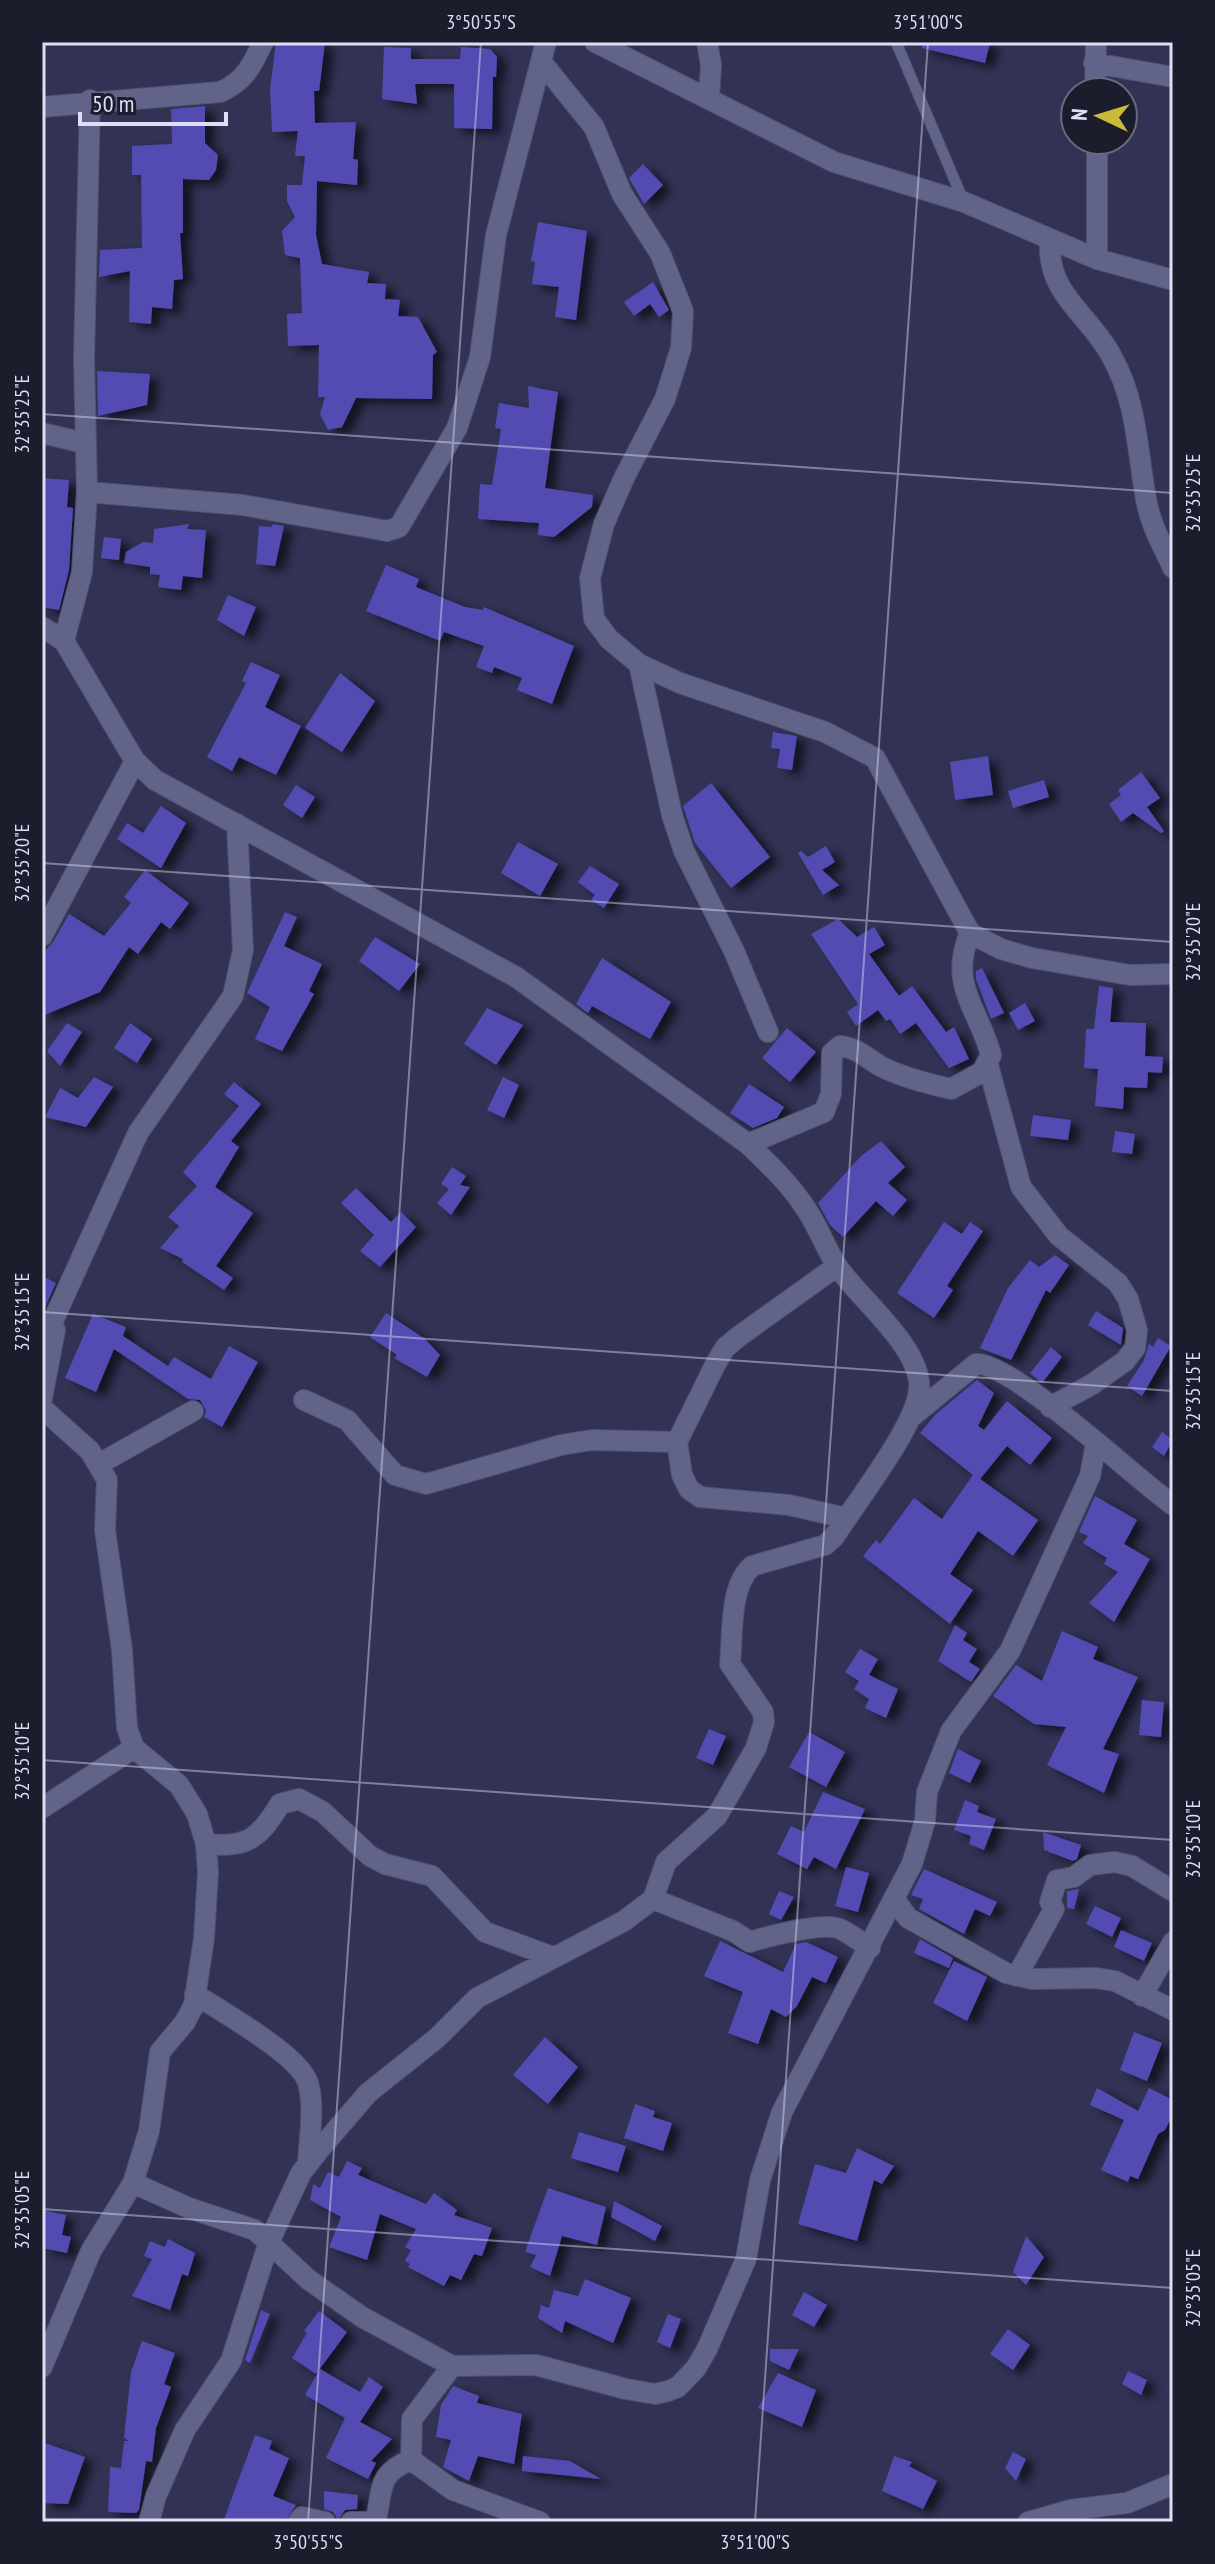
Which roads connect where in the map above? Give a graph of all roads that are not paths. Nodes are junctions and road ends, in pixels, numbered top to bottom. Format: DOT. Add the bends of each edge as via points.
graph roads {
  1 [pos="263,42"];
  2 [pos="546,42"];
  3 [pos="595,42"];
  4 [pos="707,42"];
  5 [pos="896,42"];
  6 [pos="1095,52"];
  7 [pos="543,64"];
  8 [pos="1095,76"];
  9 [pos="1173,77"];
  10 [pos="709,98"];
  11 [pos="90,100"];
  12 [pos="44,105"];
  13 [pos="1097,156"];
  14 [pos="964,202"];
  15 [pos="1050,241"];
  16 [pos="1097,259"];
  17 [pos="1173,280"];
  18 [pos="42,433"];
  19 [pos="84,443"];
  20 [pos="87,492"];
  21 [pos="1173,568"];
  22 [pos="42,627"];
  23 [pos="64,641"];
  24 [pos="639,664"];
  25 [pos="135,761"];
  26 [pos="237,824"];
  27 [pos="970,933"];
  28 [pos="42,936"];
  29 [pos="1173,974"];
  30 [pos="768,1032"];
  31 [pos="988,1065"];
  32 [pos="748,1144"];
  33 [pos="837,1266"];
  34 [pos="42,1398"];
  35 [pos="304,1400"];
  36 [pos="1050,1407"];
  37 [pos="42,1408"];
  38 [pos="193,1411"];
  39 [pos="910,1418"];
  40 [pos="677,1442"];
  41 [pos="1096,1443"];
  42 [pos="99,1464"];
  43 [pos="1173,1505"];
  44 [pos="846,1518"];
  45 [pos="134,1748"];
  46 [pos="42,1808"];
  47 [pos="206,1844"];
  48 [pos="1173,1891"];
  49 [pos="653,1899"];
  50 [pos="895,1900"];
  51 [pos="1173,1942"];
  52 [pos="870,1948"];
  53 [pos="553,1957"];
  54 [pos="1017,1976"];
  55 [pos="195,1994"];
  56 [pos="1142,1996"];
  57 [pos="1173,2010"];
  58 [pos="308,2164"];
  59 [pos="133,2183"];
  60 [pos="269,2242"];
  61 [pos="452,2366"];
  62 [pos="42,2367"];
  63 [pos="411,2460"];
  64 [pos="1173,2484"];
  65 [pos="156,2496"];
  66 [pos="149,2522"];
  67 [pos="165,2522"];
  68 [pos="298,2522"];
  69 [pos="325,2522"];
  70 [pos="351,2522"];
  71 [pos="372,2522"];
  72 [pos="540,2522"];
  73 [pos="1028,2522"];
  1 -- 11 [label="street" via="237,85 220,92"];
  2 -- 7 [label="street"];
  3 -- 10 [label="street"];
  4 -- 10 [label="street"];
  5 -- 14 [label="lane"];
  6 -- 8 [label="street"];
  6 -- 9 [label="street"];
  7 -- 20 [label="street" via="508,179 480,357 457,428 399,527 387,531 243,505"];
  7 -- 24 [label="street" via="594,127 622,194 660,253 683,311 681,348 665,399 610,509 590,578 594,619"];
  10 -- 14 [label="street" via="834,162"];
  11 -- 12 [label="street"];
  11 -- 19 [label="street"];
  13 -- 16 [label="street"];
  14 -- 15 [label="street"];
  15 -- 16 [label="street"];
  15 -- 21 [label="street" via="1054,278 1111,355 1130,394 1151,521"];
  16 -- 17 [label="street"];
  18 -- 19 [label="street"];
  19 -- 20 [label="street"];
  20 -- 23 [label="street" via="82,572"];
  22 -- 23 [label="street"];
  23 -- 25 [label="street"];
  24 -- 27 [label="street" via="825,732 875,758"];
  24 -- 30 [label="street" via="684,851"];
  25 -- 26 [label="street" via="155,780"];
  25 -- 28 [label="street"];
  26 -- 32 [label="street" via="516,977"];
  26 -- 34 [label="street" via="243,950 233,996 138,1133 52,1323"];
  27 -- 29 [label="street" via="1032,958 1130,975"];
  27 -- 31 [label="street" via="960,971 989,1050"];
  31 -- 32 [label="street" via="974,1079 951,1089 884,1068 855,1048 840,1046 832,1053 831,1094 824,1112"];
  31 -- 36 [label="street" via="1021,1187 1059,1236 1118,1283 1137,1330 1135,1348 1125,1361"];
  32 -- 33 [label="street" via="808,1211"];
  33 -- 39 [label="street" via="917,1370 919,1391"];
  33 -- 40 [label="street" via="725,1348"];
  35 -- 40 [label="street" via="347,1420 395,1475 426,1484 561,1445 592,1440"];
  36 -- 39 [label="street" via="987,1363 976,1364"];
  36 -- 41 [label="street"];
  37 -- 42 [label="street"];
  38 -- 42 [label="street"];
  39 -- 44 [label="street"];
  40 -- 44 [label="street" via="682,1475 700,1497 789,1505"];
  41 -- 43 [label="street"];
  41 -- 50 [label="street" via="1090,1476 1010,1651 951,1731 927,1792 912,1864"];
  42 -- 45 [label="street" via="107,1480 105,1530 122,1650 122,1704"];
  44 -- 49 [label="street" via="825,1545 743,1573 730,1664 763,1712 764,1722 756,1748 723,1807 666,1862"];
  45 -- 46 [label="street"];
  45 -- 47 [label="street" via="179,1785 197,1814"];
  47 -- 53 [label="street" via="236,1846 250,1841 280,1804 299,1799 323,1812 370,1856 432,1876 485,1932"];
  47 -- 55 [label="street" via="204,1938"];
  48 -- 54 [label="street" via="1132,1866 1115,1862 1090,1865 1074,1877 1057,1880 1050,1902 1054,1909"];
  49 -- 52 [label="street" via="750,1942 828,1927"];
  49 -- 53 [label="street" via="624,1921"];
  50 -- 52 [label="street"];
  50 -- 54 [label="street" via="908,1918"];
  51 -- 56 [label="street"];
  52 -- 61 [label="street" via="782,2112 760,2180 746,2259 707,2349 678,2387 655,2394 521,2363"];
  53 -- 58 [label="street" via="477,1998 368,2093"];
  54 -- 56 [label="street" via="1115,1981"];
  55 -- 58 [label="street" via="269,2044 307,2078"];
  55 -- 59 [label="street" via="185,2022 160,2052 149,2131"];
  56 -- 57 [label="street"];
  58 -- 60 [label="street"];
  59 -- 60 [label="street" via="255,2230"];
  59 -- 62 [label="street" via="91,2251"];
  60 -- 61 [label="street" via="298,2271 362,2317"];
  60 -- 65 [label="street" via="231,2361 198,2406"];
  61 -- 63 [label="street" via="412,2419"];
  63 -- 71 [label="street" via="396,2465 384,2478"];
  63 -- 72 [label="street" via="453,2490"];
  64 -- 73 [label="street" via="1127,2503"];
  65 -- 66 [label="street"];
  65 -- 67 [label="street"];
  68 -- 69 [label="street" via="302,2517"];
  70 -- 71 [label="street"];
}
